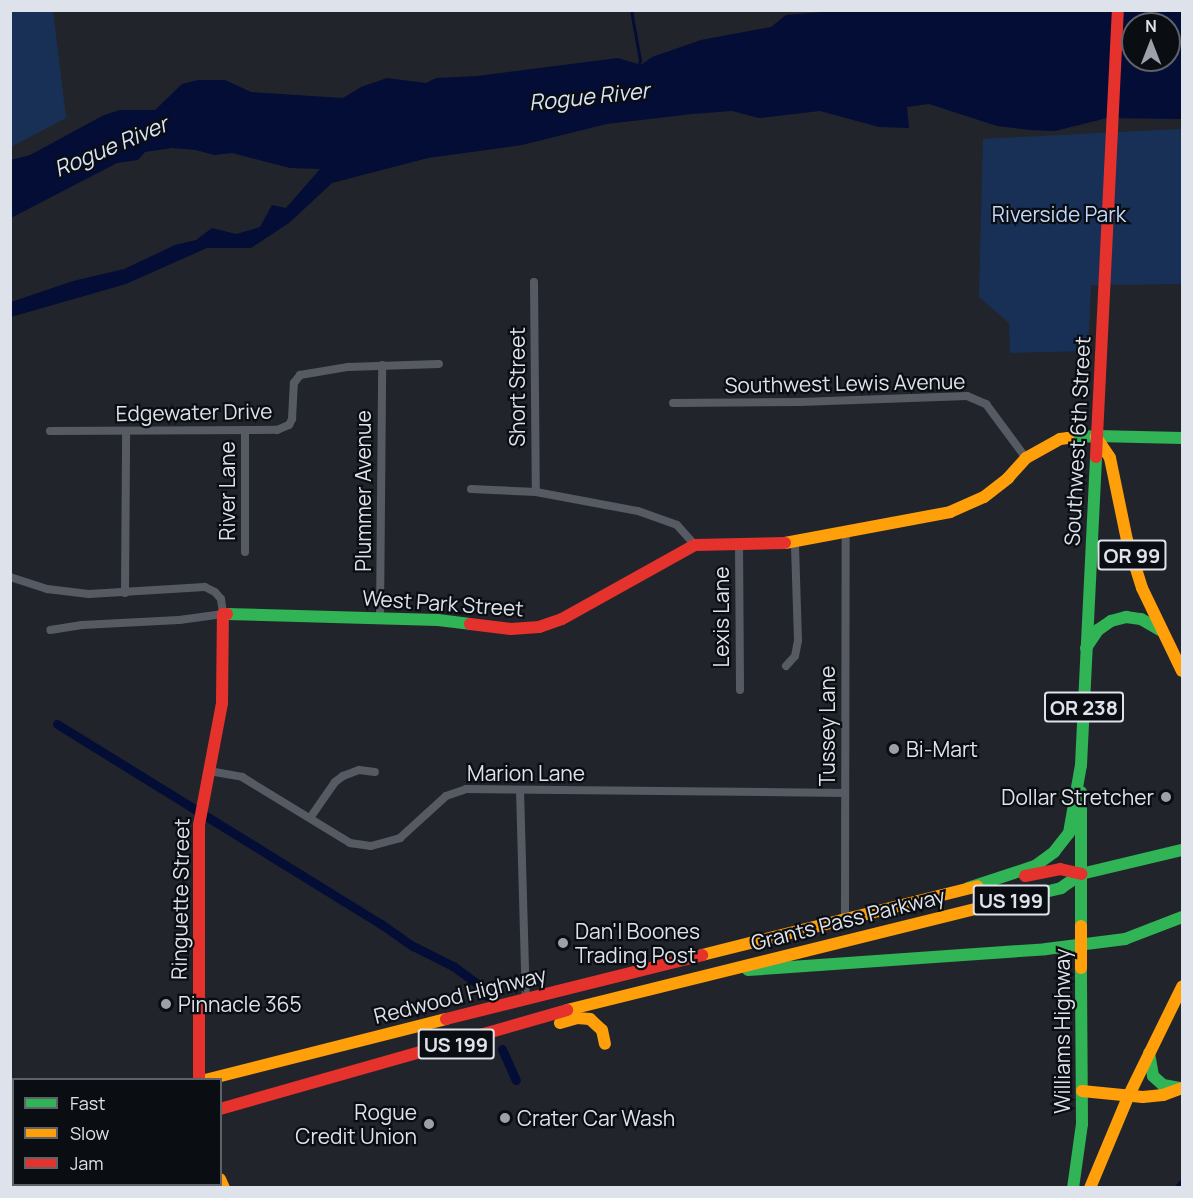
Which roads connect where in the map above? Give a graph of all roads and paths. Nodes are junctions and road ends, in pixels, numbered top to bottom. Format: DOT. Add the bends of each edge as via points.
graph roads {
  1 [pos="1118,10"];
  2 [pos="534,282"];
  3 [pos="439,364"];
  4 [pos="382,365"];
  5 [pos="673,403"];
  6 [pos="245,430"];
  7 [pos="126,431"];
  8 [pos="50,432"];
  9 [pos="1096,436"];
  10 [pos="1182,438"];
  11 [pos="1026,458"];
  12 [pos="471,489"];
  13 [pos="536,492"];
  14 [pos="846,533"];
  15 [pos="739,543"];
  16 [pos="795,543"];
  17 [pos="695,545"];
  18 [pos="245,552"];
  19 [pos="10,577"];
  20 [pos="126,593"];
  21 [pos="223,614"];
  22 [pos="380,617"];
  23 [pos="50,630"];
  24 [pos="1160,630"];
  25 [pos="1085,650"];
  26 [pos="1178,656"];
  27 [pos="786,666"];
  28 [pos="1182,671"];
  29 [pos="740,690"];
  30 [pos="1081,765"];
  31 [pos="209,771"];
  32 [pos="375,772"];
  33 [pos="520,790"];
  34 [pos="845,793"];
  35 [pos="310,818"];
  36 [pos="1182,850"];
  37 [pos="1081,874"];
  38 [pos="968,888"];
  39 [pos="1182,917"];
  40 [pos="845,918"];
  41 [pos="691,977"];
  42 [pos="1182,987"];
  43 [pos="526,999"];
  44 [pos="605,1044"];
  45 [pos="432,1051"];
  46 [pos="1149,1052"];
  47 [pos="199,1078"];
  48 [pos="213,1078"];
  49 [pos="1182,1088"];
  50 [pos="1082,1091"];
  51 [pos="1128,1097"];
  52 [pos="222,1108"];
  53 [pos="1073,1188"];
  54 [pos="1090,1188"];
  1 -- 9 [label="main road, Southwest 6th Street"];
  2 -- 13 [label="street, Short Street"];
  3 -- 4 [label="street, Edgewater Drive"];
  4 -- 6 [label="street, Edgewater Drive" via="300,375 294,383 294,410 289,425 277,430"];
  4 -- 22 [label="street, Plummer Avenue"];
  5 -- 11 [label="street, Southwest Lewis Avenue" via="967,396 986,404"];
  6 -- 7 [label="street, Edgewater Drive"];
  6 -- 18 [label="street, River Lane"];
  7 -- 8 [label="street, Edgewater Drive"];
  7 -- 20 [label="street"];
  9 -- 10 [label="main road, West Park Street"];
  9 -- 11 [label="main road, West Park Street" via="1060,440"];
  9 -- 24 [label="main road, OR 99" via="1110,458 1127,540"];
  9 -- 25 [label="main road, Southwest 6th Street / OR 238"];
  11 -- 14 [label="main road, West Park Street" via="995,489 965,507"];
  12 -- 13 [label="street"];
  13 -- 17 [label="street" via="663,518 677,525"];
  14 -- 16 [label="main road, West Park Street"];
  14 -- 34 [label="street, Tussey Lane"];
  15 -- 16 [label="main road, West Park Street"];
  15 -- 17 [label="main road, West Park Street"];
  15 -- 29 [label="street, Lexis Lane"];
  16 -- 27 [label="street" via="798,641 795,656"];
  17 -- 22 [label="main road, West Park Street" via="562,619 539,627 511,629"];
  19 -- 20 [label="street" via="65,592"];
  20 -- 21 [label="street" via="204,587 221,599"];
  21 -- 22 [label="main road, West Park Street"];
  21 -- 23 [label="street"];
  21 -- 31 [label="main road, Ringuette Street" via="222,703"];
  24 -- 25 [label="main road" via="1126,617 1111,621 1098,630"];
  24 -- 26 [label="main road, OR 99"];
  25 -- 30 [label="main road, Southwest 6th Street / OR 238"];
  26 -- 28 [label="main road, OR 99"];
  30 -- 37 [label="main road, Southwest 6th Street / OR 238"];
  30 -- 38 [label="main road" via="1069,833 1054,852 1035,866"];
  31 -- 35 [label="street, Marion Lane" via="242,777"];
  31 -- 47 [label="main road, Ringuette Street" via="199,825"];
  32 -- 35 [label="street" via="359,770 343,776"];
  33 -- 34 [label="street, Marion Lane"];
  33 -- 35 [label="street, Marion Lane" via="457,792 446,796 400,838 371,846 351,843"];
  33 -- 43 [label="street"];
  34 -- 40 [label="street, Tussey Lane"];
  36 -- 37 [label="main road, Grants Pass Parkway / US 199"];
  37 -- 38 [label="main road, Grants Pass Parkway / US 199" via="1060,869"];
  37 -- 41 [label="main road, Grants Pass Parkway / US 199" via="1061,888"];
  37 -- 50 [label="main road, Williams Highway / OR 238, bridge"];
  38 -- 40 [label="main road, Redwood Highway / US 199"];
  39 -- 41 [label="main road" via="1125,939"];
  40 -- 43 [label="main road, Redwood Highway / US 199"];
  41 -- 45 [label="main road, Redwood Highway / US 199"];
  42 -- 46 [label="main road"];
  43 -- 48 [label="main road, Redwood Highway / US 199"];
  44 -- 45 [label="main road" via="602,1030 590,1019 577,1018 481,1046"];
  45 -- 52 [label="main road, Redwood Highway / US 199"];
  46 -- 49 [label="main road" via="1153,1076 1163,1085"];
  46 -- 51 [label="main road"];
  49 -- 51 [label="main road" via="1163,1095"];
  50 -- 51 [label="main road"];
  50 -- 53 [label="main road, Williams Highway / OR 238" via="1079,1158"];
  51 -- 54 [label="main road"];
}
